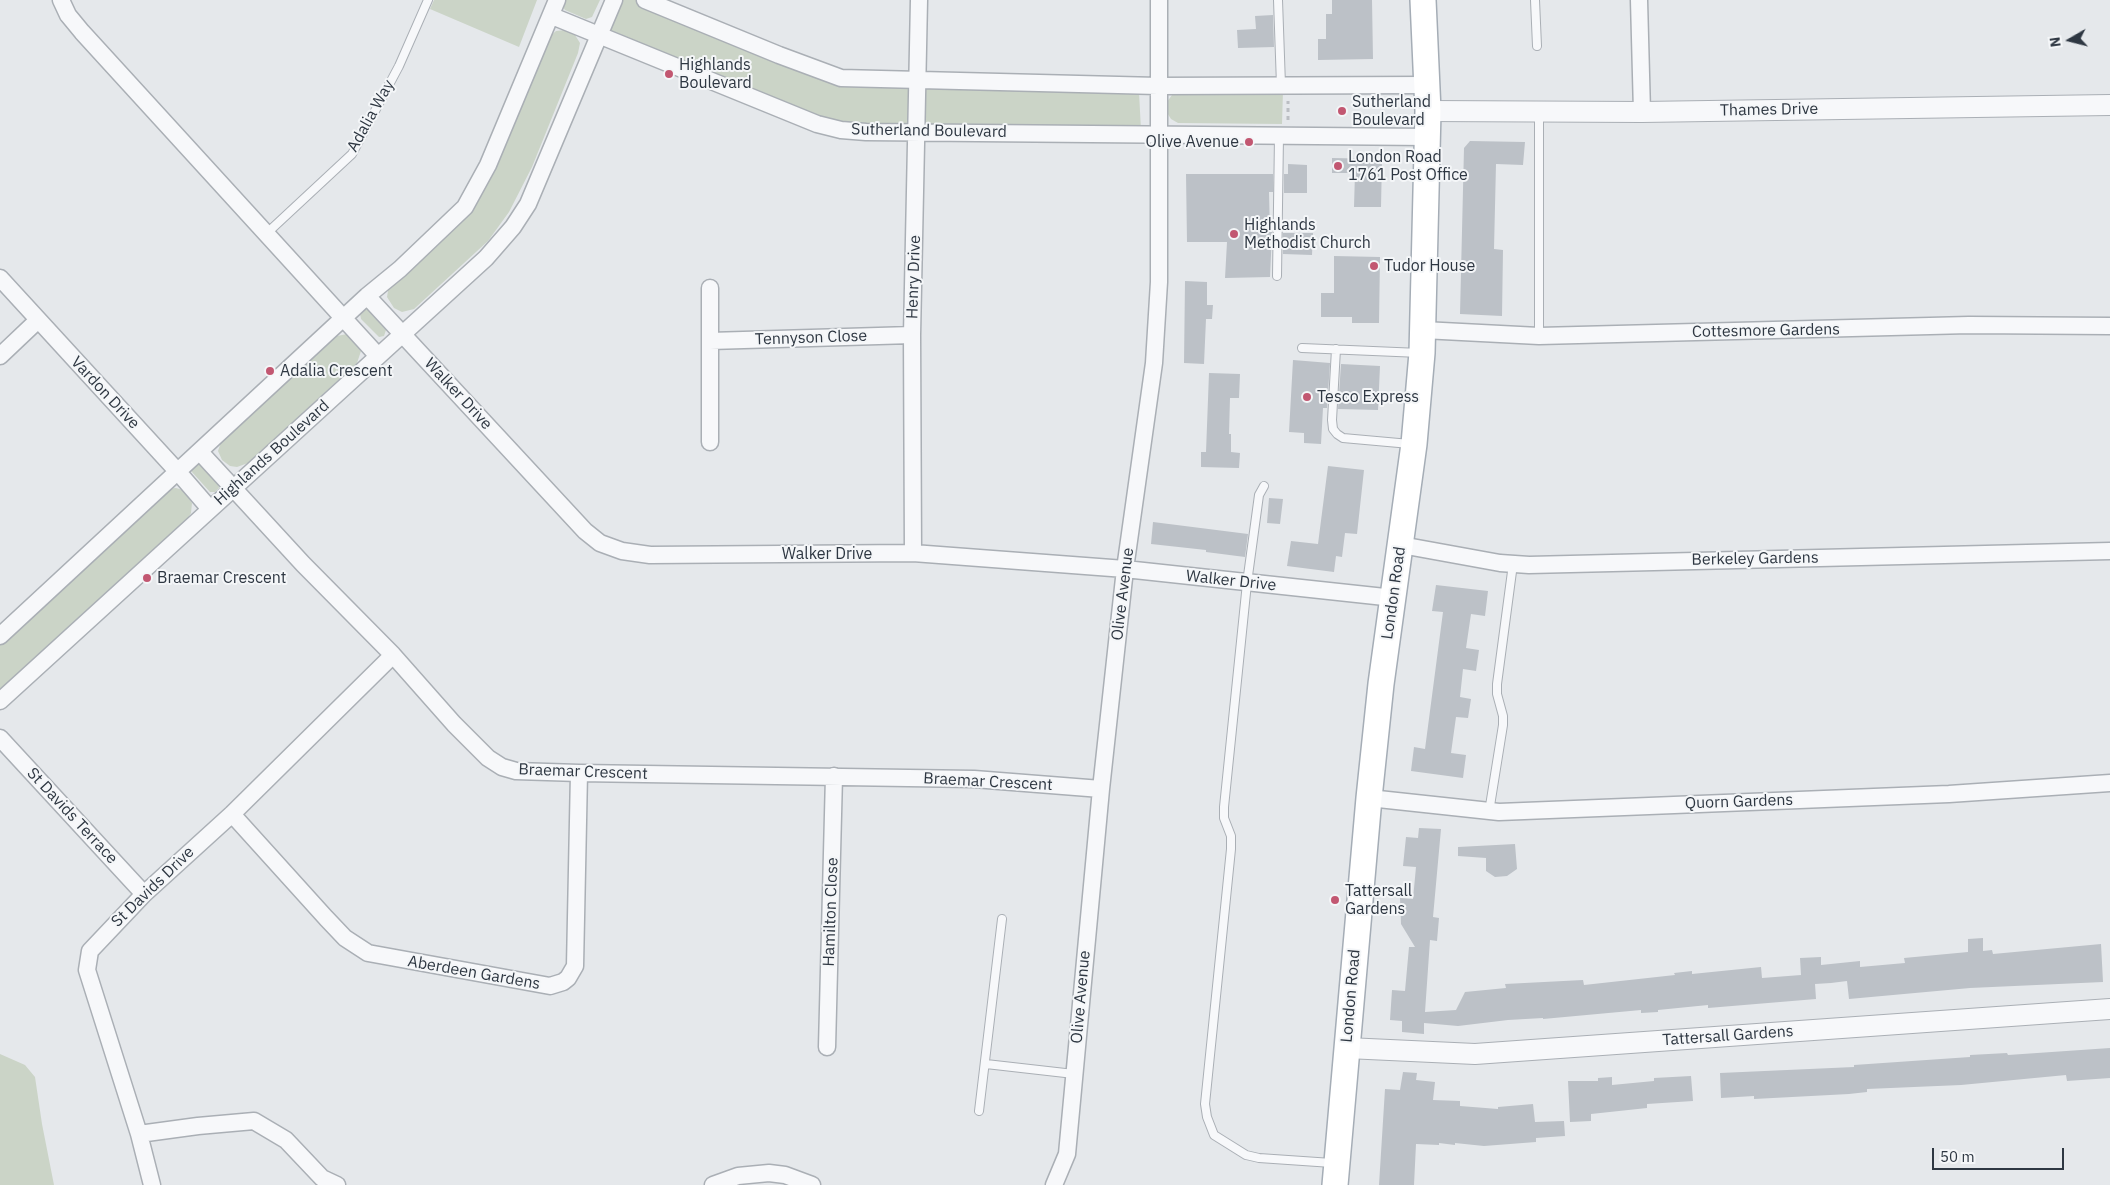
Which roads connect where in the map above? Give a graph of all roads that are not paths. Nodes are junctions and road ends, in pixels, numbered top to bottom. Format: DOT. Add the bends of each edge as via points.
graph roads {
  1 [pos="61,0"];
  2 [pos="428,0"];
  3 [pos="558,0"];
  4 [pos="614,0"];
  5 [pos="645,0"];
  6 [pos="919,0"];
  7 [pos="1159,0"];
  8 [pos="1278,0"];
  9 [pos="1423,0"];
  10 [pos="1535,0"];
  11 [pos="1638,0"];
  12 [pos="552,16"];
  13 [pos="599,35"];
  14 [pos="1537,46"];
  15 [pos="918,81"];
  16 [pos="1285,85"];
  17 [pos="1427,85"];
  18 [pos="1158,86"];
  19 [pos="2110,105"];
  20 [pos="1428,111"];
  21 [pos="1539,112"];
  22 [pos="1642,112"];
  23 [pos="918,132"];
  24 [pos="1159,134"];
  25 [pos="1283,136"];
  26 [pos="1428,137"];
  27 [pos="266,234"];
  28 [pos="1277,276"];
  29 [pos="0,278"];
  30 [pos="710,288"];
  31 [pos="367,296"];
  32 [pos="343,319"];
  33 [pos="38,320"];
  34 [pos="2110,326"];
  35 [pos="402,334"];
  36 [pos="912,335"];
  37 [pos="1540,336"];
  38 [pos="710,341"];
  39 [pos="1422,342"];
  40 [pos="1302,348"];
  41 [pos="1336,349"];
  42 [pos="0,356"];
  43 [pos="378,356"];
  44 [pos="710,442"];
  45 [pos="1414,444"];
  46 [pos="200,452"];
  47 [pos="178,472"];
  48 [pos="1264,486"];
  49 [pos="234,488"];
  50 [pos="210,509"];
  51 [pos="1401,545"];
  52 [pos="2110,551"];
  53 [pos="912,553"];
  54 [pos="1513,564"];
  55 [pos="1125,569"];
  56 [pos="1247,583"];
  57 [pos="1394,598"];
  58 [pos="0,636"];
  59 [pos="393,655"];
  60 [pos="0,701"];
  61 [pos="0,738"];
  62 [pos="579,773"];
  63 [pos="834,776"];
  64 [pos="2110,783"];
  65 [pos="1101,789"];
  66 [pos="1369,798"];
  67 [pos="1489,812"];
  68 [pos="232,814"];
  69 [pos="144,894"];
  70 [pos="1002,918"];
  71 [pos="2110,1009"];
  72 [pos="827,1047"];
  73 [pos="1347,1048"];
  74 [pos="986,1064"];
  75 [pos="1074,1074"];
  76 [pos="979,1111"];
  77 [pos="139,1134"];
  78 [pos="1336,1174"];
  79 [pos="152,1185"];
  80 [pos="337,1185"];
  81 [pos="713,1185"];
  82 [pos="812,1185"];
  83 [pos="1054,1185"];
  1 -- 27 [label="street" via="82,32"];
  2 -- 27 [label="lane, Adalia Way" via="399,66 352,154"];
  3 -- 12 [label="street"];
  4 -- 13 [label="street, Highlands Boulevard"];
  5 -- 15 [label="street" via="842,78"];
  6 -- 15 [label="street, Henry Drive"];
  7 -- 18 [label="street, Olive Avenue"];
  8 -- 16 [label="lane"];
  9 -- 17 [label="main road, London Road"];
  10 -- 14 [label="lane"];
  11 -- 22 [label="street"];
  12 -- 13 [label="street, Sutherland Boulevard"];
  12 -- 31 [label="street" via="488,165 465,206"];
  13 -- 23 [label="street, Sutherland Boulevard" via="817,124 866,132"];
  13 -- 35 [label="street, Highlands Boulevard" via="528,204 513,227 486,258"];
  15 -- 18 [label="street"];
  15 -- 23 [label="street, Henry Drive"];
  16 -- 17 [label="street"];
  16 -- 18 [label="street"];
  17 -- 20 [label="main road, London Road"];
  18 -- 24 [label="street, Olive Avenue"];
  19 -- 22 [label="street, Thames Drive"];
  20 -- 21 [label="street, Thames Drive"];
  20 -- 26 [label="main road, London Road"];
  21 -- 22 [label="street, Thames Drive"];
  21 -- 37 [label="lane"];
  23 -- 24 [label="street, Sutherland Boulevard"];
  23 -- 36 [label="street, Henry Drive"];
  24 -- 25 [label="street, Sutherland Boulevard"];
  24 -- 55 [label="street, Olive Avenue" via="1159,282 1154,363"];
  25 -- 26 [label="street, Sutherland Boulevard"];
  25 -- 28 [label="lane"];
  26 -- 39 [label="main road, London Road"];
  27 -- 32 [label="street"];
  29 -- 33 [label="street, Vardon Drive"];
  30 -- 38 [label="street"];
  31 -- 32 [label="street"];
  31 -- 35 [label="street, Walker Drive"];
  32 -- 43 [label="street"];
  32 -- 46 [label="street"];
  33 -- 42 [label="street"];
  33 -- 47 [label="street, Vardon Drive"];
  34 -- 37 [label="street, Cottesmore Gardens"];
  35 -- 43 [label="street, Highlands Boulevard"];
  35 -- 53 [label="street, Walker Drive" via="585,531 600,543 622,552 650,555"];
  36 -- 38 [label="street, Tennyson Close"];
  36 -- 53 [label="street, Henry Drive"];
  37 -- 39 [label="street, Cottesmore Gardens"];
  38 -- 44 [label="street"];
  39 -- 41 [label="lane"];
  39 -- 45 [label="main road, London Road"];
  40 -- 41 [label="lane"];
  41 -- 45 [label="lane" via="1332,420 1337,434 1343,438"];
  43 -- 49 [label="street, Highlands Boulevard"];
  45 -- 51 [label="main road, London Road"];
  46 -- 47 [label="street"];
  46 -- 49 [label="street, Braemar Crescent"];
  47 -- 50 [label="street, Vardon Drive"];
  47 -- 58 [label="street"];
  48 -- 56 [label="lane" via="1259,495"];
  49 -- 50 [label="street, Highlands Boulevard"];
  49 -- 59 [label="street, Braemar Crescent"];
  50 -- 60 [label="street, Highlands Boulevard"];
  51 -- 54 [label="street, Berkeley Gardens"];
  51 -- 57 [label="main road, London Road"];
  52 -- 54 [label="street, Berkeley Gardens"];
  53 -- 55 [label="street, Walker Drive"];
  54 -- 67 [label="lane" via="1497,684 1503,725"];
  55 -- 56 [label="street, Walker Drive"];
  55 -- 65 [label="street, Olive Avenue"];
  56 -- 57 [label="street, Walker Drive"];
  56 -- 78 [label="lane" via="1224,807 1231,849 1205,1104 1214,1135 1246,1155"];
  57 -- 66 [label="main road, London Road"];
  59 -- 62 [label="street, Braemar Crescent" via="454,724 488,758 502,767"];
  59 -- 68 [label="street, St Davids Drive"];
  61 -- 69 [label="street, St Davids Terrace"];
  62 -- 63 [label="street, Braemar Crescent"];
  62 -- 68 [label="street, Aberdeen Gardens" via="575,966 563,982 550,986 368,954 339,931"];
  63 -- 65 [label="street, Braemar Crescent" via="974,779"];
  63 -- 72 [label="street, Hamilton Close"];
  64 -- 67 [label="street, Quorn Gardens" via="1949,794"];
  65 -- 75 [label="street, Olive Avenue"];
  66 -- 67 [label="street, Quorn Gardens"];
  66 -- 73 [label="main road, London Road"];
  68 -- 69 [label="street, St Davids Drive"];
  69 -- 77 [label="street, St Davids Drive" via="90,951 87,970"];
  70 -- 74 [label="lane"];
  71 -- 73 [label="street, Tattersall Gardens" via="1475,1054"];
  73 -- 78 [label="main road, London Road"];
  74 -- 75 [label="lane"];
  74 -- 76 [label="lane"];
  75 -- 83 [label="street, Olive Avenue" via="1067,1154"];
  77 -- 79 [label="street, St Davids Drive"];
  77 -- 80 [label="street" via="254,1121 286,1140 322,1178"];
  81 -- 82 [label="street" via="738,1176 769,1173"];
}
